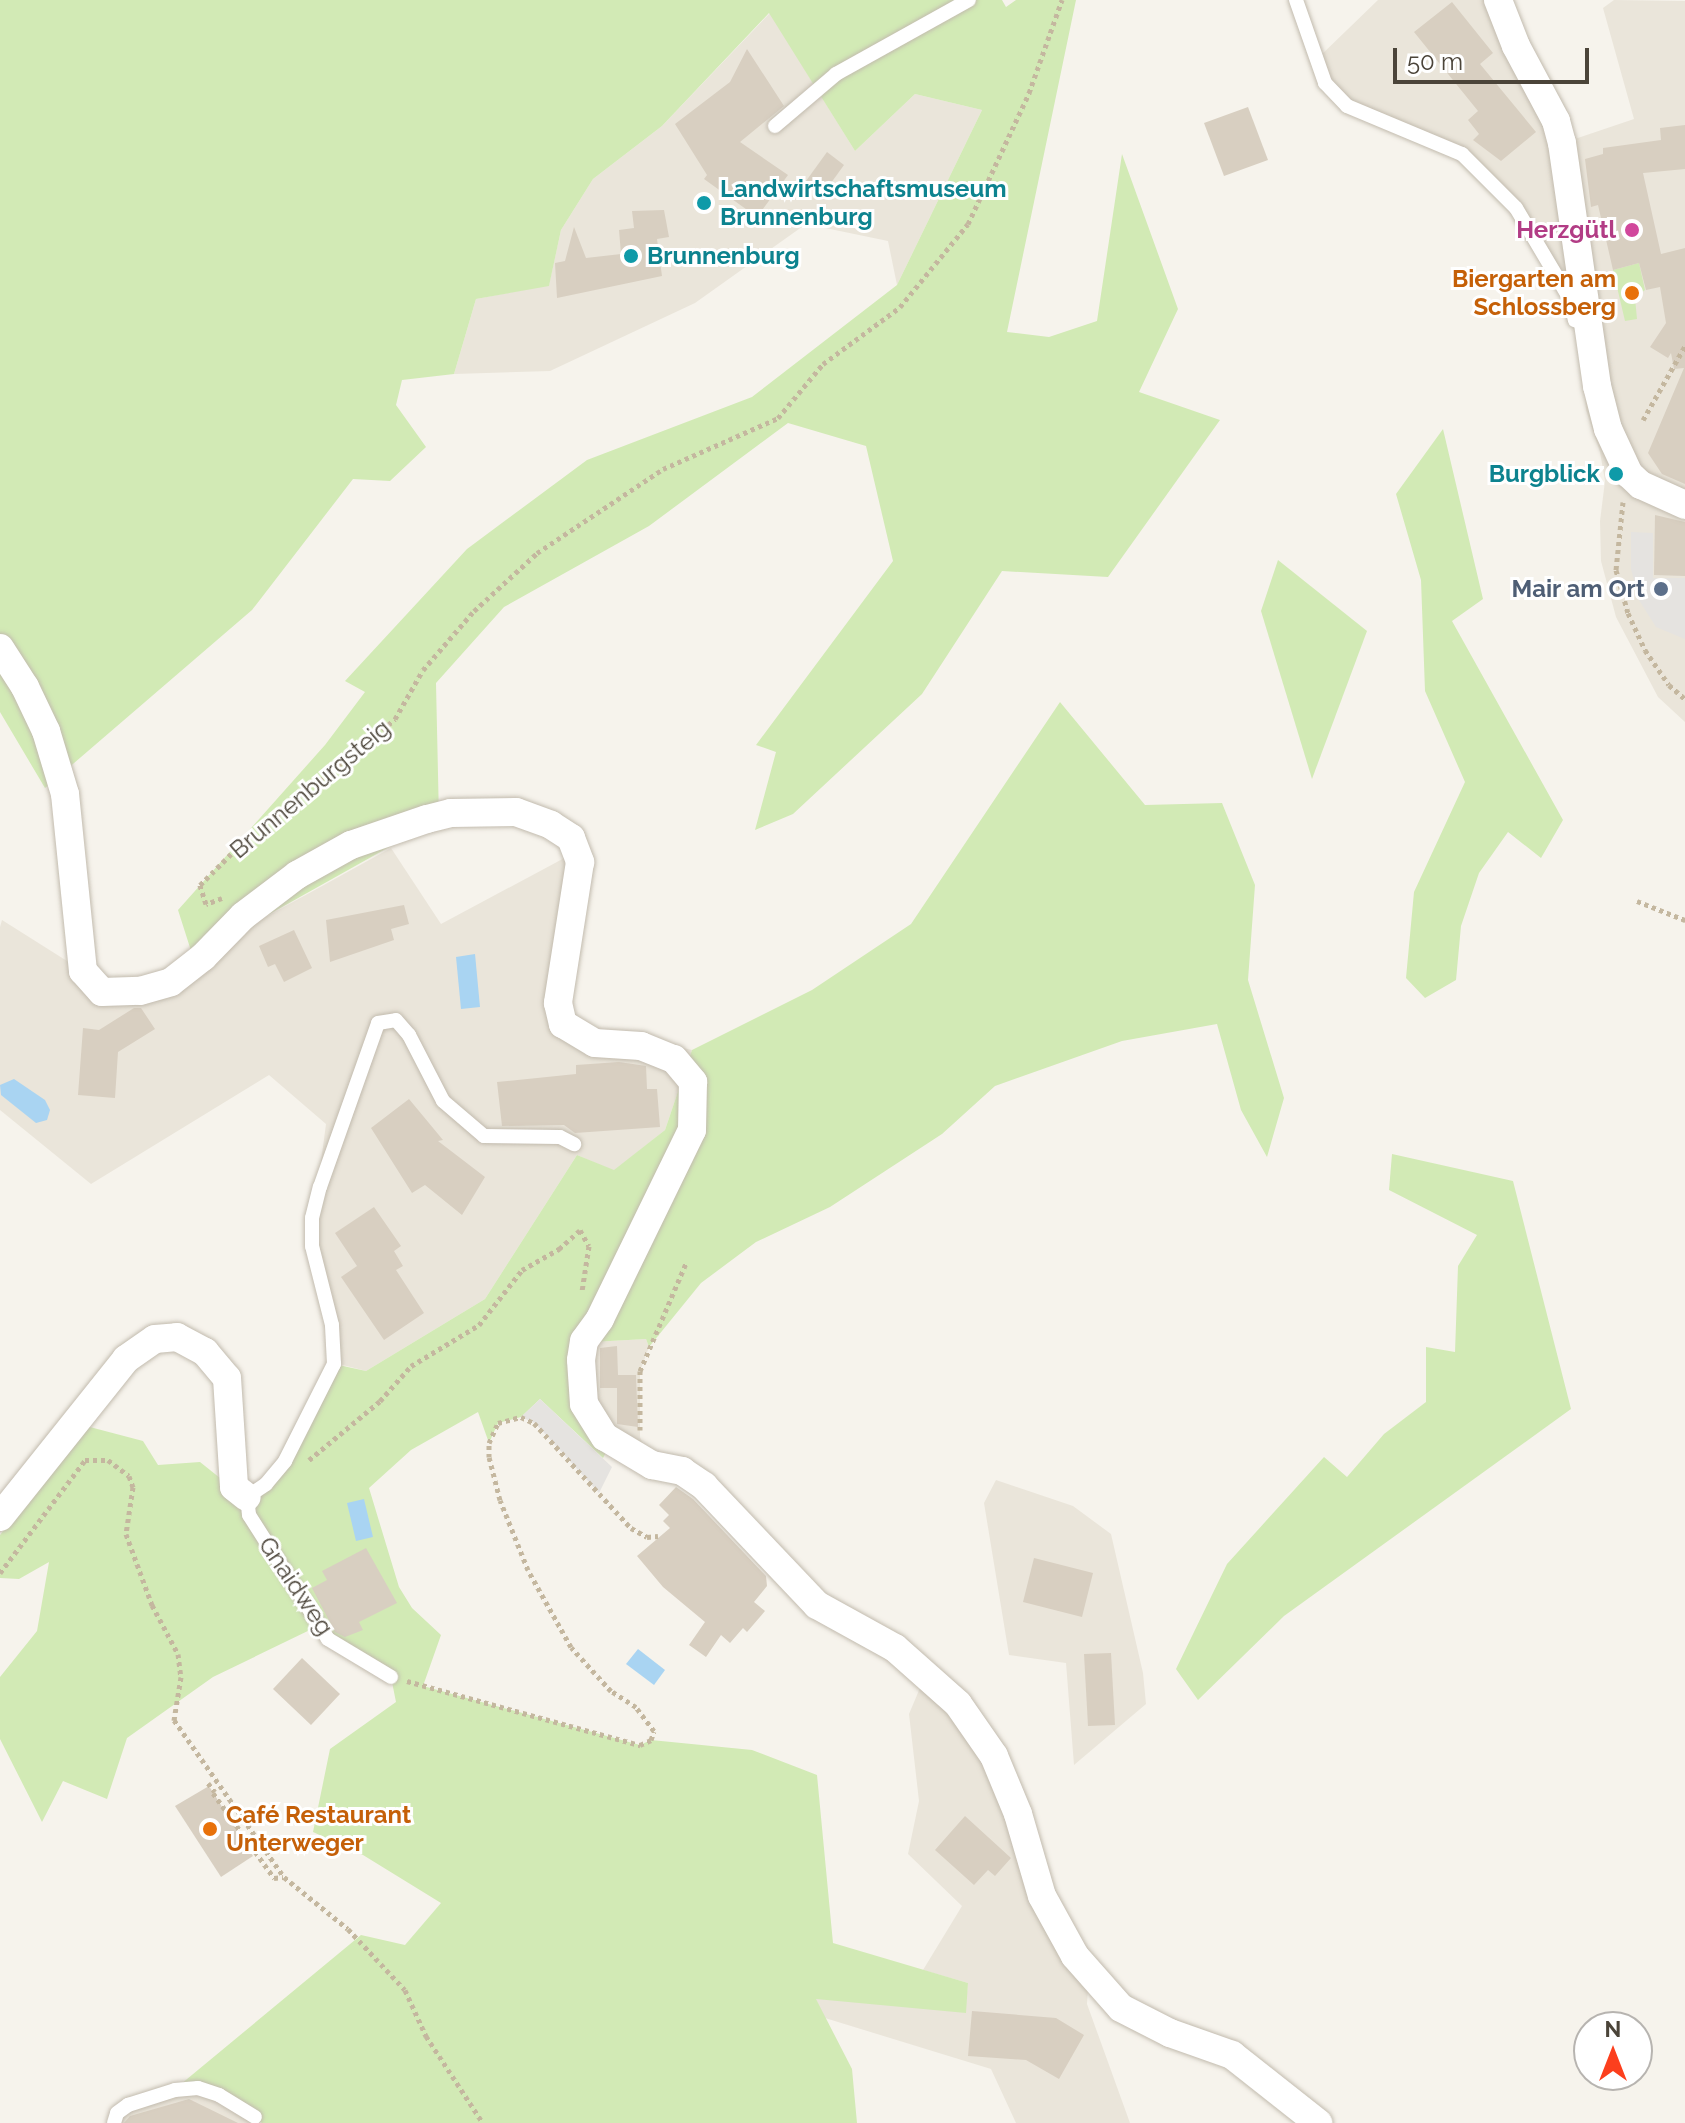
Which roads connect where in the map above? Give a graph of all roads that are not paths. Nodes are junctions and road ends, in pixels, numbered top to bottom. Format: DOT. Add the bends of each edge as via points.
graph roads {
  1 [pos="969,0"];
  2 [pos="1296,0"];
  3 [pos="1498,0"];
  4 [pos="775,126"];
  5 [pos="1597,386"];
  6 [pos="1685,505"];
  7 [pos="0,648"];
  8 [pos="574,1144"];
  9 [pos="248,1506"];
  10 [pos="0,1517"];
  11 [pos="391,1677"];
  12 [pos="255,2117"];
  13 [pos="114,2123"];
  14 [pos="1318,2123"];
  1 -- 4 [label="lane" via="836,74"];
  2 -- 5 [label="lane" via="1325,83 1347,106 1462,154 1516,208 1570,299 1587,372"];
  3 -- 5 [label="street" via="1562,143"];
  5 -- 6 [label="street" via="1608,429 1629,474"];
  7 -- 14 [label="street" via="46,731 65,794 83,971 102,992 140,991 171,982 297,875 351,845 427,819 451,813 516,812 571,838 580,862 558,1003 563,1024 595,1043 641,1046 674,1059 693,1082 692,1130 600,1319 584,1341 584,1404 605,1437 652,1465 682,1471 704,1486 807,1596 895,1648 958,1704 994,1756 1042,1896 1075,1956 1121,2008 1232,2055"];
  8 -- 9 [label="lane" via="550,1136 484,1136 443,1101 396,1020 378,1023 312,1218 312,1246 332,1325 334,1364 285,1461"];
  9 -- 10 [label="street" via="234,1487 227,1378 205,1352 177,1337 155,1339 126,1359"];
  9 -- 11 [label="lane, Gnaidweg" via="328,1639"];
  12 -- 13 [label="lane" via="198,2088 128,2105"];
}
